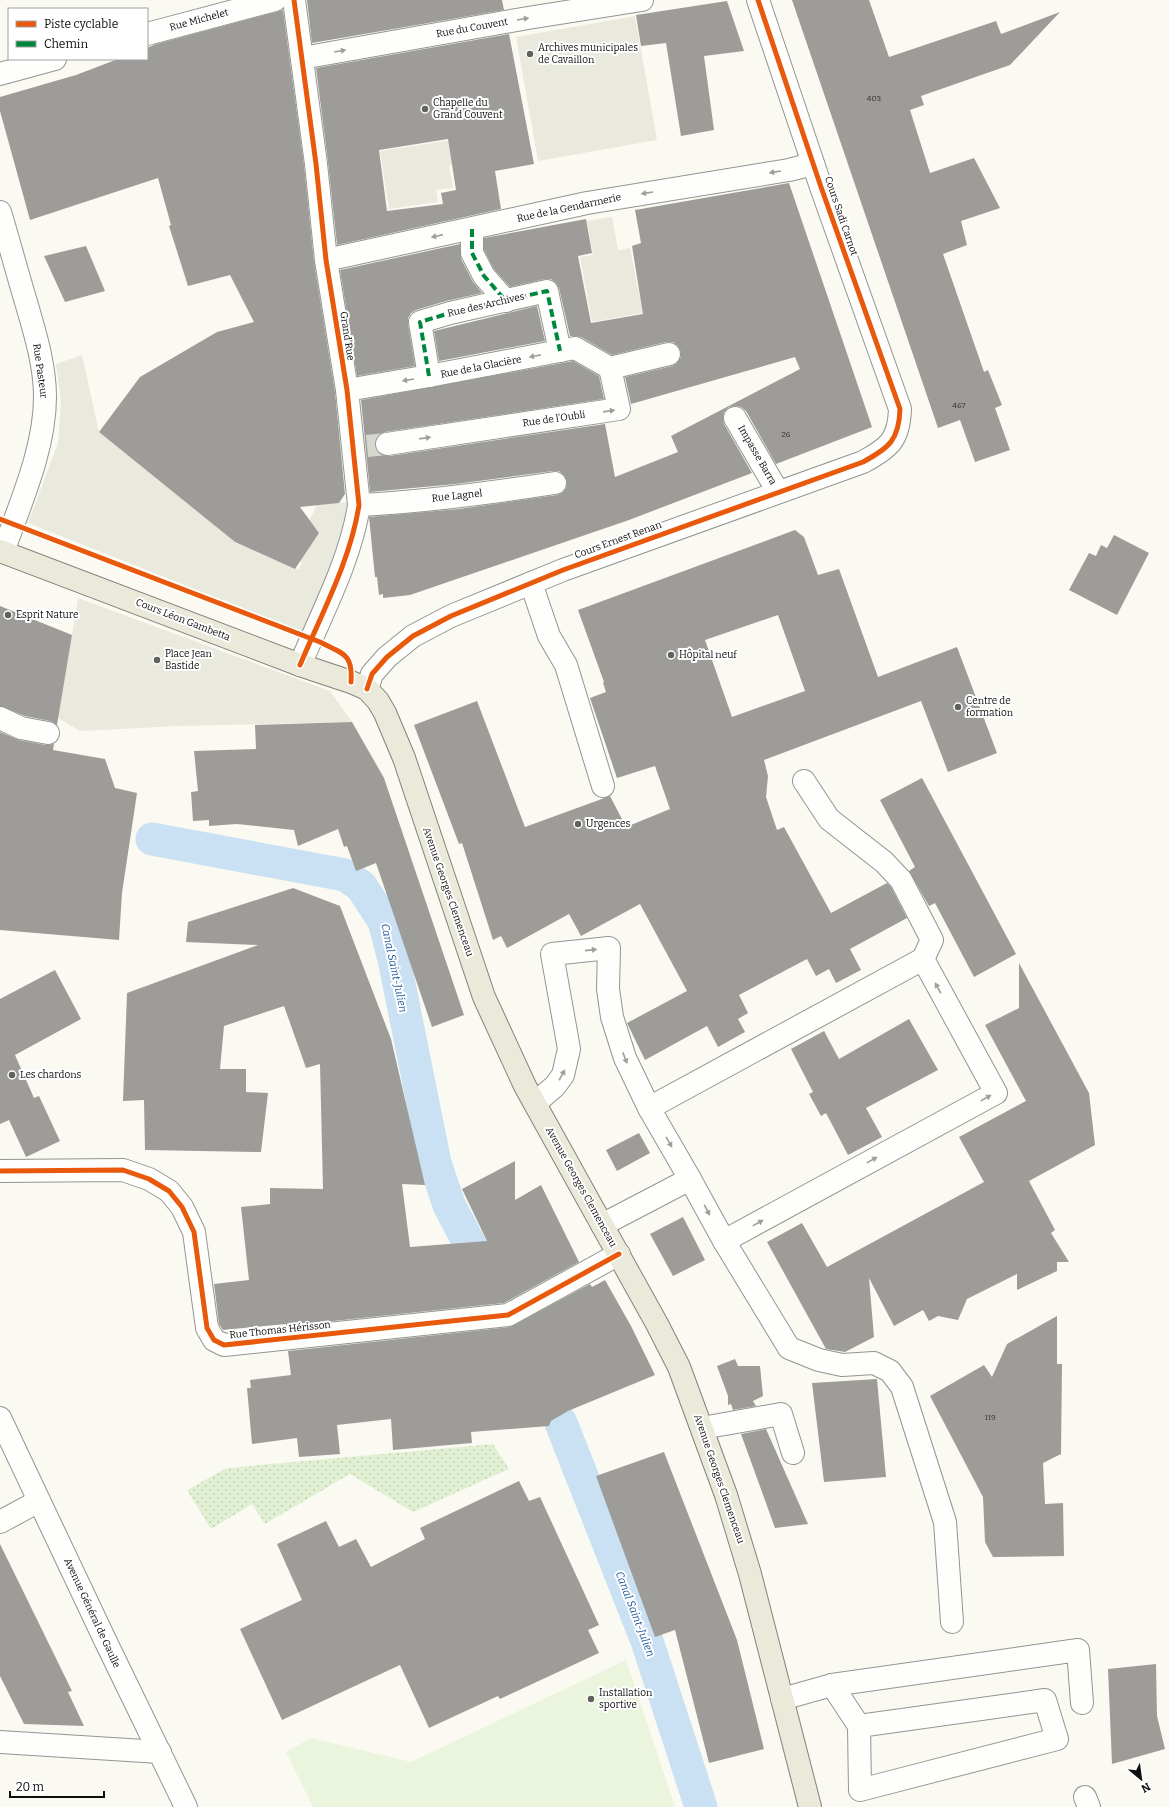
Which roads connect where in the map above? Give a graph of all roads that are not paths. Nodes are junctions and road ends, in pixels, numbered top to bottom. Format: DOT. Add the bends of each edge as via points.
graph roads {
  1 [pos="275,0"];
  2 [pos="294,0"];
  3 [pos="642,0"];
  4 [pos="758,0"];
  5 [pos="148,34"];
  6 [pos="302,58"];
  7 [pos="51,60"];
  8 [pos="0,74"];
  9 [pos="813,164"];
  10 [pos="0,212"];
  11 [pos="472,229"];
  12 [pos="326,260"];
  13 [pos="506,300"];
  14 [pos="560,351"];
  15 [pos="669,354"];
  16 [pos="610,368"];
  17 [pos="430,376"];
  18 [pos="347,390"];
  19 [pos="736,418"];
  20 [pos="894,438"];
  21 [pos="369,446"];
  22 [pos="555,483"];
  23 [pos="778,492"];
  24 [pos="359,505"];
  25 [pos="1,552"];
  26 [pos="531,583"];
  27 [pos="300,665"];
  28 [pos="367,689"];
  29 [pos="0,718"];
  30 [pos="48,733"];
  31 [pos="804,781"];
  32 [pos="603,786"];
  33 [pos="922,959"];
  34 [pos="535,1103"];
  35 [pos="649,1108"];
  36 [pos="0,1171"];
  37 [pos="690,1179"];
  38 [pos="602,1225"];
  39 [pos="724,1241"];
  40 [pos="619,1254"];
  41 [pos="0,1418"];
  42 [pos="702,1428"];
  43 [pos="792,1453"];
  44 [pos="39,1501"];
  45 [pos="0,1522"];
  46 [pos="952,1622"];
  47 [pos="832,1685"];
  48 [pos="782,1699"];
  49 [pos="1082,1703"];
  50 [pos="859,1726"];
  51 [pos="0,1742"];
  52 [pos="160,1752"];
  53 [pos="186,1807"];
  54 [pos="810,1807"];
  1 -- 5 [label="street, Rue Michelet"];
  2 -- 6 [label="street, Grand'Rue"];
  6 -- 3 [label="street, Rue du Couvent, one-way"];
  4 -- 9 [label="street, Cours Sadi Carnot"];
  6 -- 12 [label="street, Grand'Rue"];
  7 -- 8 [label="street"];
  9 -- 11 [label="street, Rue de la Gendarmerie, one-way" via="587,203"];
  9 -- 20 [label="street, Cours Sadi Carnot" via="900,409 899,426"];
  10 -- 25 [label="street, Rue Pasteur" via="40,356 45,397 42,430 28,484"];
  11 -- 12 [label="street, Rue de la Gendarmerie, one-way"];
  11 -- 13 [label="street" via="472,253 484,276"];
  12 -- 18 [label="street, Grand'Rue"];
  13 -- 14 [label="street, Rue des Archives" via="547,291"];
  13 -- 17 [label="street, Rue des Archives" via="420,322"];
  14 -- 16 [label="street, Rue de la Glacière" via="575,348"];
  14 -- 17 [label="street, Rue de la Glacière, one-way"];
  15 -- 16 [label="street"];
  21 -- 16 [label="street, Rue de l'Oubli, one-way" via="619,409"];
  17 -- 18 [label="street, Rue de la Glacière, one-way"];
  18 -- 21 [label="street, Grand'Rue"];
  19 -- 23 [label="street, Impasse Barra"];
  20 -- 23 [label="street, Cours Ernest Renan" via="880,452 863,462"];
  21 -- 24 [label="street, Grand'Rue"];
  22 -- 24 [label="street, Rue Lagnel" via="487,493"];
  23 -- 26 [label="street, Cours Ernest Renan"];
  24 -- 27 [label="street, Grand'Rue" via="358,517 345,556"];
  25 -- 27 [label="main road, Cours Léon Gambetta"];
  26 -- 28 [label="street, Cours Ernest Renan" via="451,616 412,636 387,656 372,674"];
  26 -- 32 [label="street" via="549,636 566,665"];
  27 -- 28 [label="main road, Cours Léon Gambetta"];
  28 -- 34 [label="main road, Avenue Georges Clemenceau" via="385,713 404,758 484,997"];
  29 -- 30 [label="street" via="21,728"];
  31 -- 33 [label="street" via="829,819 884,862 901,880 932,940"];
  33 -- 35 [label="street"];
  39 -- 33 [label="street, one-way" via="996,1093"];
  34 -- 35 [label="street, one-way" via="555,1086 563,1075 569,1049 552,954 609,948 608,989 612,1017 625,1058"];
  34 -- 38 [label="main road, Avenue Georges Clemenceau"];
  35 -- 37 [label="street, one-way"];
  36 -- 40 [label="street, Rue Thomas Hérisson" via="123,1170 148,1179 169,1191 182,1207 194,1232 207,1328 214,1340 224,1345 508,1315"];
  37 -- 38 [label="street"];
  37 -- 39 [label="street, one-way"];
  38 -- 40 [label="main road, Avenue Georges Clemenceau"];
  39 -- 46 [label="street" via="789,1348 819,1360 842,1365 874,1364 890,1371 902,1387 945,1522"];
  40 -- 42 [label="main road, Avenue Georges Clemenceau" via="679,1367"];
  41 -- 44 [label="street, Avenue Général de Gaulle"];
  42 -- 43 [label="street" via="781,1414"];
  42 -- 48 [label="main road, Avenue Georges Clemenceau" via="750,1574"];
  44 -- 45 [label="street"];
  44 -- 52 [label="street, Avenue Général de Gaulle"];
  47 -- 48 [label="street"];
  47 -- 49 [label="street" via="1078,1650"];
  47 -- 50 [label="street"];
  48 -- 54 [label="main road, Avenue Georges Clemenceau"];
  50 -- 50 [label="street" via="1045,1700 1057,1739 860,1790"];
  51 -- 52 [label="street"];
  52 -- 53 [label="street, Avenue Général de Gaulle"];
}
